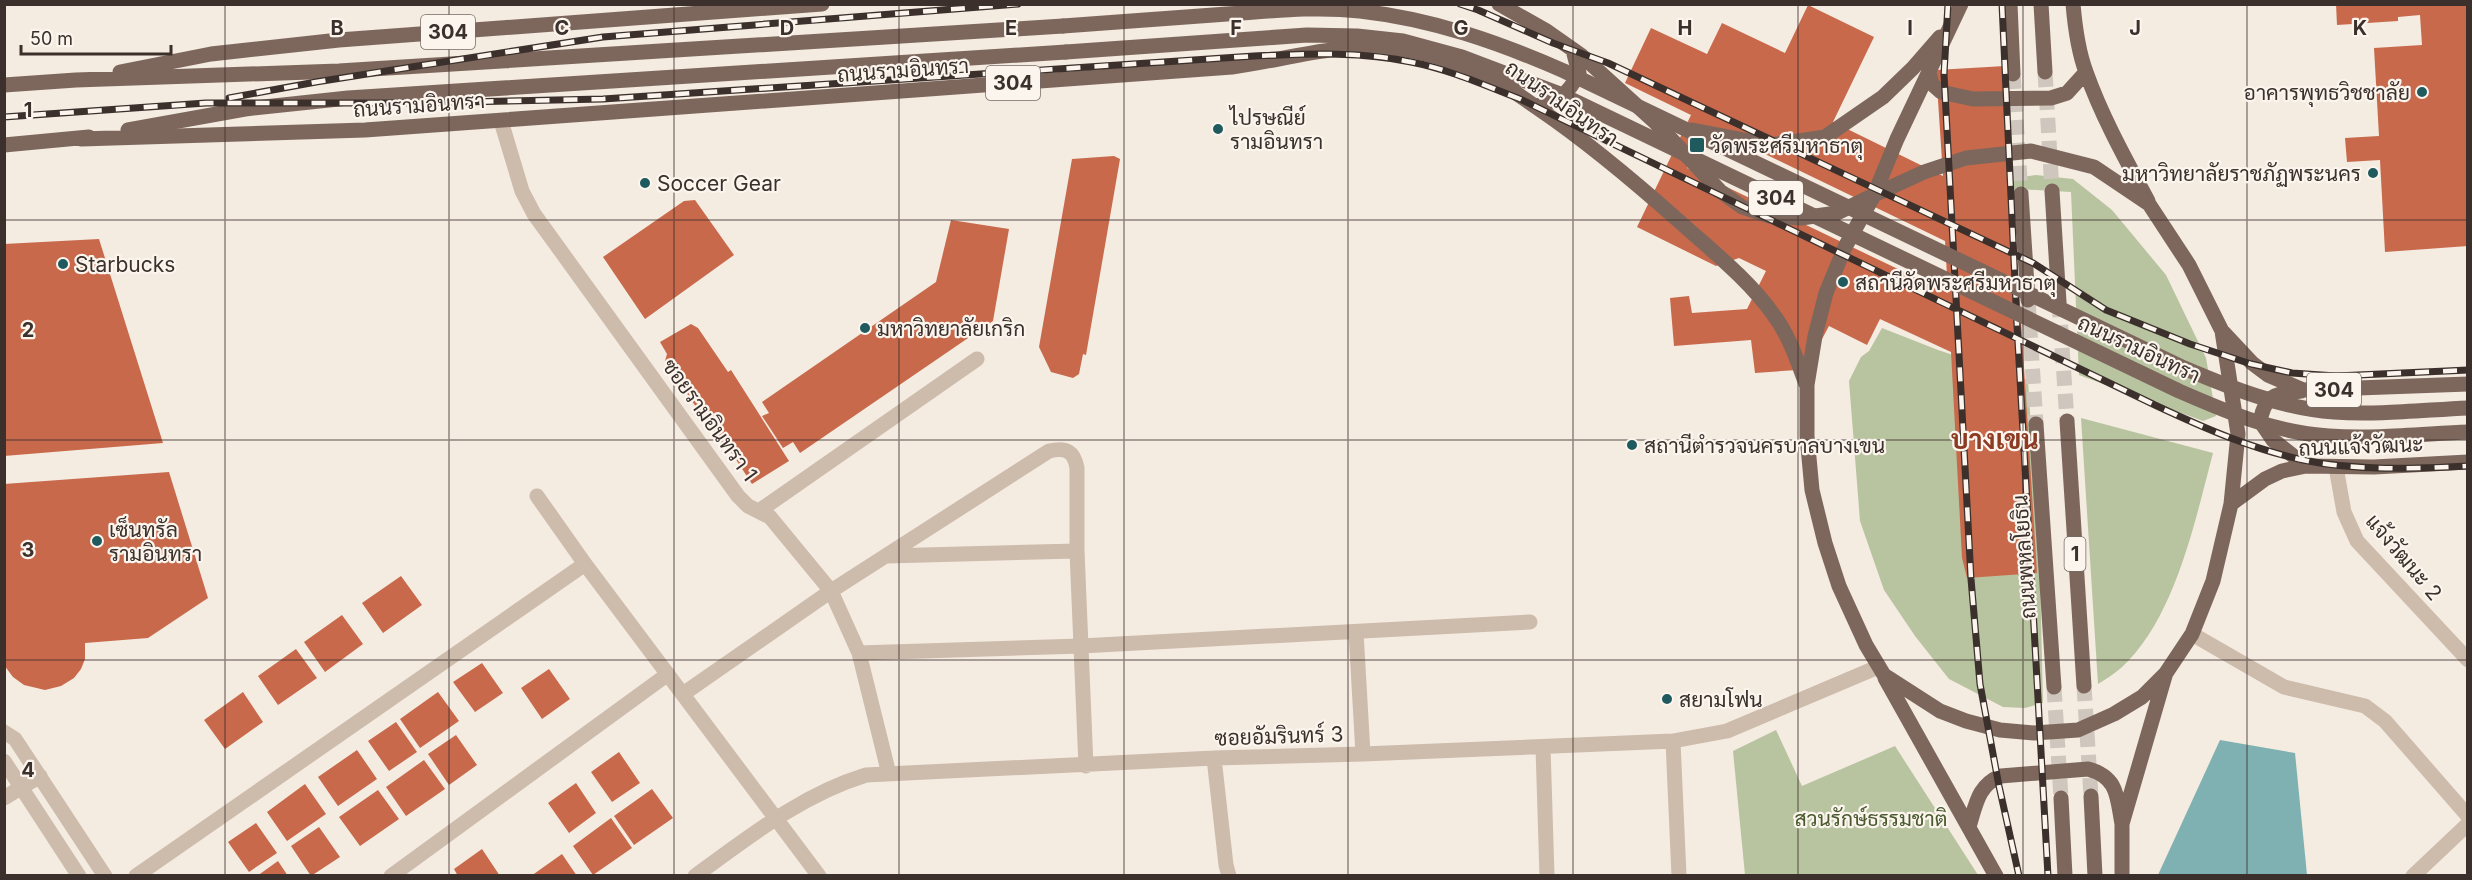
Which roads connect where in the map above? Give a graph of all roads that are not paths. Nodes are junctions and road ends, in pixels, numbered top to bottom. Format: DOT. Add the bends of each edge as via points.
graph roads {
  1 [pos="822,4"];
  2 [pos="1499,4"];
  3 [pos="2010,4"];
  4 [pos="2041,4"];
  5 [pos="2073,4"];
  6 [pos="1959,11"];
  7 [pos="1573,50"];
  8 [pos="1929,72"];
  9 [pos="2044,72"];
  10 [pos="2086,72"];
  11 [pos="2013,74"];
  12 [pos="76,80"];
  13 [pos="4,85"];
  14 [pos="1535,106"];
  15 [pos="501,121"];
  16 [pos="1656,123"];
  17 [pos="81,139"];
  18 [pos="4,145"];
  19 [pos="2052,191"];
  20 [pos="2021,194"];
  21 [pos="1874,195"];
  22 [pos="2149,204"];
  23 [pos="2028,300"];
  24 [pos="2059,302"];
  25 [pos="2222,331"];
  26 [pos="977,359"];
  27 [pos="2468,384"];
  28 [pos="1807,385"];
  29 [pos="2303,390"];
  30 [pos="2468,408"];
  31 [pos="2067,421"];
  32 [pos="2036,424"];
  33 [pos="2468,432"];
  34 [pos="2468,462"];
  35 [pos="2306,466"];
  36 [pos="2336,467"];
  37 [pos="537,496"];
  38 [pos="2231,504"];
  39 [pos="759,511"];
  40 [pos="1077,551"];
  41 [pos="886,556"];
  42 [pos="585,564"];
  43 [pos="831,591"];
  44 [pos="1530,622"];
  45 [pos="1356,632"];
  46 [pos="2192,634"];
  47 [pos="1081,646"];
  48 [pos="859,653"];
  49 [pos="2468,660"];
  50 [pos="1881,671"];
  51 [pos="2166,673"];
  52 [pos="668,674"];
  53 [pos="2084,686"];
  54 [pos="2054,687"];
  55 [pos="683,694"];
  56 [pos="4,732"];
  57 [pos="1674,741"];
  58 [pos="1543,747"];
  59 [pos="1363,754"];
  60 [pos="1214,758"];
  61 [pos="4,761"];
  62 [pos="1086,766"];
  63 [pos="889,774"];
  64 [pos="40,776"];
  65 [pos="20,788"];
  66 [pos="2091,796"];
  67 [pos="4,798"];
  68 [pos="2061,798"];
  69 [pos="2468,816"];
  70 [pos="776,817"];
  71 [pos="2122,824"];
  72 [pos="2468,824"];
  73 [pos="1969,827"];
  74 [pos="79,876"];
  75 [pos="105,876"];
  76 [pos="136,876"];
  77 [pos="391,876"];
  78 [pos="695,876"];
  79 [pos="819,876"];
  80 [pos="1229,876"];
  81 [pos="1547,876"];
  82 [pos="1679,876"];
  83 [pos="1996,876"];
  84 [pos="2065,876"];
  85 [pos="2095,876"];
  86 [pos="2122,876"];
  87 [pos="2413,876"];
  1 -- 12 [label="main road, ถนนรามอินทรา / 304" via="274,46"];
  2 -- 7 [label="main road, ถนนรามอินทรา / 304"];
  3 -- 11 [label="main road"];
  4 -- 9 [label="main road"];
  5 -- 10 [label="main road"];
  6 -- 8 [label="main road"];
  6 -- 16 [label="main road" via="1914,68 1883,98 1825,137 1771,145"];
  7 -- 14 [label="main road" via="1579,73 1573,85 1561,99"];
  7 -- 16 [label="main road, ถนนรามอินทรา / 304"];
  8 -- 10 [label="main road" via="1932,84 1941,92 1973,99 2051,98 2067,93"];
  8 -- 21 [label="main road"];
  10 -- 22 [label="main road"];
  12 -- 13 [label="main road, ถนนรามอินทรา / 304"];
  12 -- 30 [label="main road, ถนนรามอินทรา / 304, bridge" via="351,70 1304,8 1358,11 1467,33 1564,71 2236,390 2333,412"];
  14 -- 15 [label="main road, ถนนรามอินทรา / 304" via="1495,80 1454,63 1422,53 1361,47 1232,67"];
  14 -- 28 [label="main road, ถนนรามอินทรา / 304" via="1579,136 1739,275 1788,337"];
  15 -- 17 [label="main road, ถนนรามอินทรา / 304" via="365,130"];
  15 -- 39 [label="street, ซอยรามอินทรา 1" via="522,191 534,214 738,496"];
  16 -- 21 [label="main road, ถนนรามอินทรา / 304" via="1720,191 1742,207 1769,216 1801,218 1837,213"];
  17 -- 18 [label="main road, ถนนรามอินทรา / 304"];
  17 -- 33 [label="main road, ถนนรามอินทรา / 304, bridge" via="245,109 348,98 1307,35 1403,41 1452,54 1560,94 2227,412 2275,428 2328,436"];
  19 -- 24 [label="main road"];
  20 -- 23 [label="main road"];
  21 -- 22 [label="main road, ถนนรามอินทรา" via="1966,158 2031,151 2094,166"];
  21 -- 28 [label="main road" via="1828,287"];
  22 -- 25 [label="main road" via="2189,265"];
  25 -- 29 [label="main road, 304" via="2268,375"];
  25 -- 38 [label="main road" via="2238,434"];
  26 -- 39 [label="street"];
  27 -- 29 [label="main road, 304"];
  28 -- 50 [label="main road" via="1812,490 1822,533 1839,586"];
  29 -- 35 [label="main road" via="2274,395 2263,405 2260,420 2273,440"];
  31 -- 53 [label="main road, 1"];
  32 -- 54 [label="main road, ถนนพหลโยธิน / 1"];
  34 -- 36 [label="main road, ถนนแจ้งวัฒนะ"];
  35 -- 36 [label="main road, ถนนแจ้งวัฒนะ"];
  35 -- 38 [label="main road, ถนนแจ้งวัฒนะ" via="2265,479"];
  36 -- 49 [label="street, แจ้งวัฒนะ 2" via="2344,512 2357,541"];
  37 -- 42 [label="street"];
  38 -- 46 [label="main road" via="2213,581"];
  39 -- 43 [label="street, ซอยรามอินทรา 1" via="770,517"];
  40 -- 41 [label="street"];
  40 -- 41 [label="street" via="1076,459 1061,448 1049,451"];
  40 -- 47 [label="street"];
  41 -- 43 [label="street"];
  42 -- 52 [label="street"];
  42 -- 76 [label="street"];
  43 -- 48 [label="street, ซอยรามอินทรา 1"];
  43 -- 55 [label="street"];
  44 -- 45 [label="street"];
  45 -- 47 [label="street"];
  45 -- 59 [label="street"];
  46 -- 51 [label="main road"];
  46 -- 69 [label="street" via="2284,687 2374,711"];
  47 -- 48 [label="street"];
  47 -- 62 [label="street"];
  48 -- 63 [label="street, ซอยรามอินทรา 1"];
  50 -- 51 [label="main road" via="1940,711 2000,730 2034,733 2087,726 2142,697"];
  50 -- 57 [label="street, ซอยอัมรินทร์ 3" via="1727,731"];
  50 -- 73 [label="main road"];
  51 -- 71 [label="main road"];
  52 -- 55 [label="street"];
  52 -- 77 [label="street"];
  55 -- 70 [label="street"];
  56 -- 64 [label="street" via="15,739"];
  57 -- 58 [label="street, ซอยอัมรินทร์ 3"];
  57 -- 82 [label="street"];
  58 -- 59 [label="street, ซอยอัมรินทร์ 3"];
  58 -- 81 [label="street"];
  59 -- 60 [label="street, ซอยอัมรินทร์ 3"];
  60 -- 62 [label="street, ซอยอัมรินทร์ 3"];
  60 -- 80 [label="street"];
  61 -- 65 [label="street"];
  62 -- 63 [label="street, ซอยอัมรินทร์ 3"];
  63 -- 70 [label="street, ซอยอัมรินทร์ 3" via="844,782"];
  64 -- 65 [label="street"];
  64 -- 75 [label="street"];
  65 -- 67 [label="street"];
  65 -- 74 [label="street"];
  66 -- 85 [label="main road"];
  68 -- 84 [label="main road"];
  70 -- 78 [label="street, ซอยอัมรินทร์ 3"];
  70 -- 79 [label="street"];
  71 -- 73 [label="main road" via="2117,793 2110,780 2088,768 1990,780 1979,792"];
  71 -- 86 [label="main road"];
  72 -- 87 [label="street"];
  73 -- 83 [label="main road"];
}
